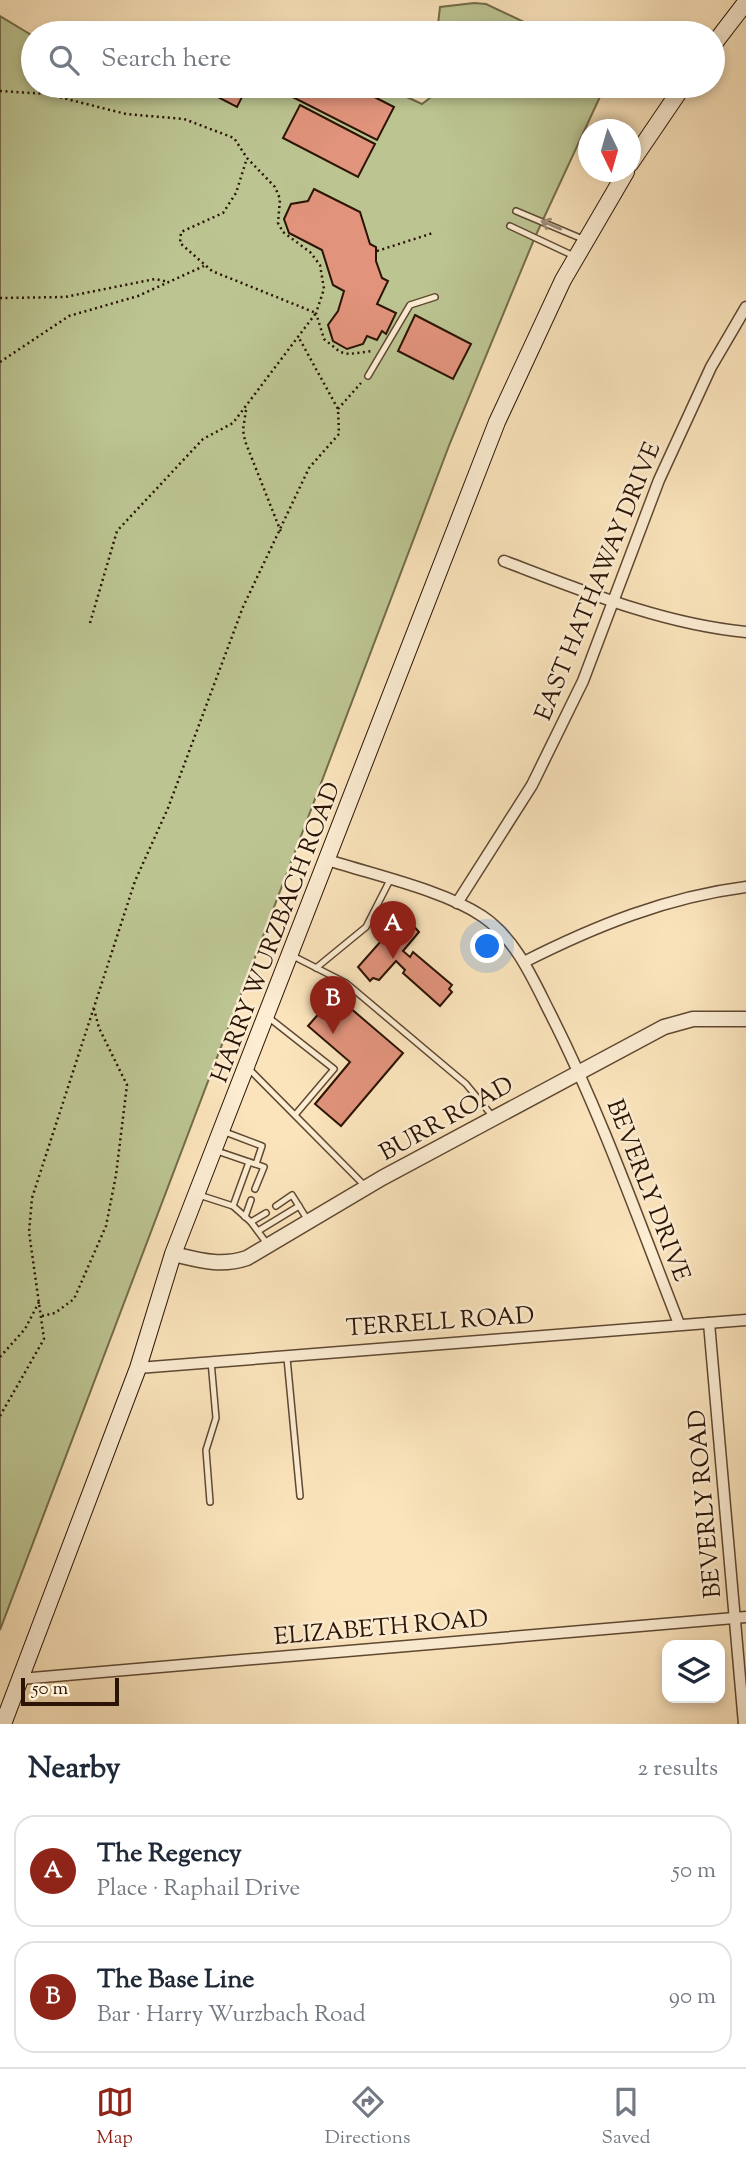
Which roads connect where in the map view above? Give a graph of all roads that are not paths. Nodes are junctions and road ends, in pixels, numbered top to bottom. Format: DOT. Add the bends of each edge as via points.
graph roads {
  1 [pos="746,2"];
  2 [pos="725,29"];
  3 [pos="675,98"];
  4 [pos="641,149"];
  5 [pos="620,182"];
  6 [pos="516,211"];
  7 [pos="510,226"];
  8 [pos="585,240"];
  9 [pos="575,257"];
  10 [pos="435,297"];
  11 [pos="746,307"];
  12 [pos="368,376"];
  13 [pos="505,561"];
  14 [pos="614,603"];
  15 [pos="746,632"];
  16 [pos="328,860"];
  17 [pos="390,880"];
  18 [pos="746,887"];
  19 [pos="457,903"];
  20 [pos="291,955"];
  21 [pos="524,962"];
  22 [pos="316,968"];
  23 [pos="267,1016"];
  24 [pos="746,1019"];
  25 [pos="247,1067"];
  26 [pos="580,1071"];
  27 [pos="295,1115"];
  28 [pos="494,1118"];
  29 [pos="221,1130"];
  30 [pos="214,1150"];
  31 [pos="252,1163"];
  32 [pos="366,1188"];
  33 [pos="255,1189"];
  34 [pos="196,1194"];
  35 [pos="251,1200"];
  36 [pos="233,1206"];
  37 [pos="276,1206"];
  38 [pos="299,1206"];
  39 [pos="266,1213"];
  40 [pos="245,1217"];
  41 [pos="309,1221"];
  42 [pos="251,1222"];
  43 [pos="258,1231"];
  44 [pos="268,1245"];
  45 [pos="173,1254"];
  46 [pos="746,1320"];
  47 [pos="709,1323"];
  48 [pos="679,1324"];
  49 [pos="287,1354"];
  50 [pos="211,1361"];
  51 [pos="138,1368"];
  52 [pos="300,1496"];
  53 [pos="210,1502"];
  54 [pos="740,1617"];
  55 [pos="20,1679"];
  56 [pos="3,1724"];
  57 [pos="744,1724"];
  1 -- 2 [label="main road"];
  3 -- 4 [label="main road"];
  5 -- 8 [label="main road, HARRY WURZBACH ROAD"];
  8 -- 6 [label="lane, one-way"];
  7 -- 9 [label="lane"];
  8 -- 9 [label="main road, HARRY WURZBACH ROAD"];
  9 -- 16 [label="main road, HARRY WURZBACH ROAD" via="497,422"];
  10 -- 12 [label="lane" via="410,305"];
  11 -- 14 [label="street, EAST HATHAWAY DRIVE" via="685,421"];
  13 -- 14 [label="street"];
  14 -- 15 [label="street"];
  14 -- 19 [label="street, EAST HATHAWAY DRIVE" via="583,681 532,785"];
  16 -- 17 [label="street, BEVERLY DRIVE"];
  16 -- 20 [label="main road, HARRY WURZBACH ROAD"];
  17 -- 19 [label="street, BEVERLY DRIVE"];
  17 -- 22 [label="lane" via="366,927"];
  18 -- 21 [label="street" via="629,914"];
  19 -- 21 [label="street, BEVERLY DRIVE" via="501,932"];
  20 -- 22 [label="lane"];
  20 -- 23 [label="main road, HARRY WURZBACH ROAD"];
  21 -- 26 [label="street, BEVERLY DRIVE"];
  22 -- 28 [label="lane" via="345,982 466,1084"];
  23 -- 25 [label="main road, HARRY WURZBACH ROAD"];
  23 -- 27 [label="lane" via="334,1069"];
  24 -- 26 [label="street, BURR ROAD" via="693,1019 664,1027"];
  25 -- 27 [label="lane"];
  25 -- 29 [label="main road, HARRY WURZBACH ROAD"];
  26 -- 28 [label="street, BURR ROAD"];
  26 -- 48 [label="street, BEVERLY DRIVE"];
  27 -- 32 [label="lane"];
  28 -- 32 [label="street, BURR ROAD"];
  29 -- 30 [label="main road, HARRY WURZBACH ROAD"];
  29 -- 31 [label="lane" via="262,1146"];
  30 -- 31 [label="lane"];
  30 -- 34 [label="main road, HARRY WURZBACH ROAD"];
  31 -- 33 [label="lane" via="264,1167"];
  31 -- 36 [label="lane"];
  32 -- 41 [label="street, BURR ROAD"];
  34 -- 36 [label="lane"];
  34 -- 45 [label="main road, HARRY WURZBACH ROAD"];
  35 -- 40 [label="lane"];
  36 -- 40 [label="lane"];
  37 -- 38 [label="lane" via="292,1195"];
  38 -- 41 [label="lane"];
  38 -- 43 [label="lane"];
  39 -- 42 [label="lane"];
  40 -- 42 [label="lane"];
  41 -- 44 [label="street, BURR ROAD"];
  42 -- 43 [label="lane"];
  43 -- 44 [label="lane"];
  44 -- 45 [label="street, BURR ROAD" via="228,1264"];
  45 -- 51 [label="main road, HARRY WURZBACH ROAD"];
  46 -- 47 [label="street, TERRELL ROAD"];
  47 -- 48 [label="street, TERRELL ROAD"];
  47 -- 54 [label="street, BEVERLY ROAD"];
  48 -- 49 [label="street, TERRELL ROAD"];
  49 -- 50 [label="street, TERRELL ROAD"];
  49 -- 52 [label="lane"];
  50 -- 51 [label="street, TERRELL ROAD"];
  50 -- 53 [label="lane" via="216,1418 206,1450"];
  51 -- 55 [label="main road, HARRY WURZBACH ROAD"];
  54 -- 55 [label="street, ELIZABETH ROAD"];
  54 -- 57 [label="street, BEVERLY ROAD"];
  55 -- 56 [label="main road, HARRY WURZBACH ROAD"];
}
